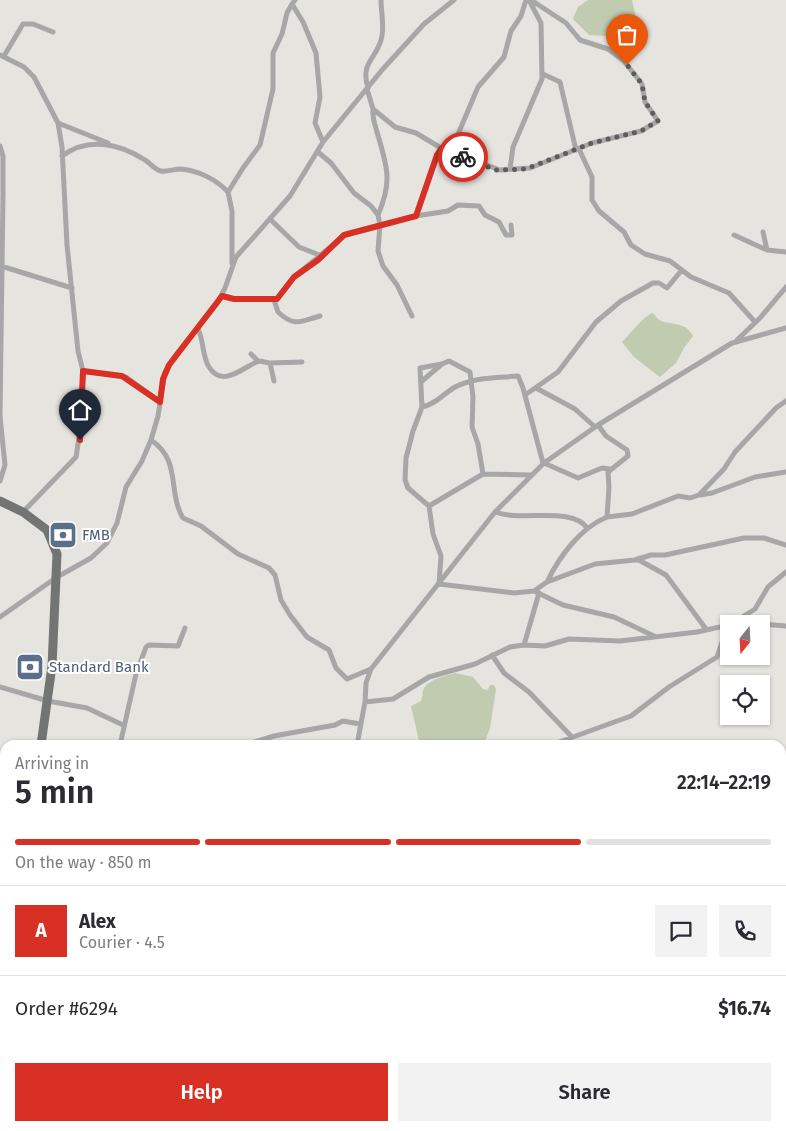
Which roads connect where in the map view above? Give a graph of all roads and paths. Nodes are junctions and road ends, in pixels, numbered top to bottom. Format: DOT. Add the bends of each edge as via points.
graph roads {
  1 [pos="382,0"];
  2 [pos="454,0"];
  3 [pos="529,0"];
  4 [pos="294,2"];
  5 [pos="53,32"];
  6 [pos="2,55"];
  7 [pos="543,74"];
  8 [pos="367,88"];
  9 [pos="373,109"];
  10 [pos="58,123"];
  11 [pos="324,142"];
  12 [pos="113,145"];
  13 [pos="0,146"];
  14 [pos="442,148"];
  15 [pos="578,149"];
  16 [pos="318,152"];
  17 [pos="62,156"];
  18 [pos="510,169"];
  19 [pos="228,192"];
  20 [pos="378,215"];
  21 [pos="416,216"];
  22 [pos="270,220"];
  23 [pos="380,225"];
  24 [pos="511,225"];
  25 [pos="762,232"];
  26 [pos="734,234"];
  27 [pos="767,250"];
  28 [pos="786,252"];
  29 [pos="322,256"];
  30 [pos="232,264"];
  31 [pos="1,266"];
  32 [pos="682,271"];
  33 [pos="786,287"];
  34 [pos="72,288"];
  35 [pos="222,296"];
  36 [pos="274,300"];
  37 [pos="320,316"];
  38 [pos="412,316"];
  39 [pos="755,322"];
  40 [pos="786,328"];
  41 [pos="198,329"];
  42 [pos="732,343"];
  43 [pos="251,354"];
  44 [pos="258,361"];
  45 [pos="302,362"];
  46 [pos="270,363"];
  47 [pos="442,364"];
  48 [pos="83,371"];
  49 [pos="274,381"];
  50 [pos="422,381"];
  51 [pos="470,382"];
  52 [pos="536,388"];
  53 [pos="525,395"];
  54 [pos="786,401"];
  55 [pos="160,402"];
  56 [pos="422,408"];
  57 [pos="596,426"];
  58 [pos="151,440"];
  59 [pos="543,463"];
  60 [pos="610,469"];
  61 [pos="786,472"];
  62 [pos="483,474"];
  63 [pos="531,475"];
  64 [pos="0,481"];
  65 [pos="699,496"];
  66 [pos="0,501"];
  67 [pos="430,506"];
  68 [pos="23,512"];
  69 [pos="495,512"];
  70 [pos="607,517"];
  71 [pos="588,528"];
  72 [pos="786,544"];
  73 [pos="637,559"];
  74 [pos="786,572"];
  75 [pos="57,577"];
  76 [pos="547,582"];
  77 [pos="439,584"];
  78 [pos="537,592"];
  79 [pos="745,615"];
  80 [pos="0,617"];
  81 [pos="770,625"];
  82 [pos="786,626"];
  83 [pos="720,627"];
  84 [pos="185,628"];
  85 [pos="706,630"];
  86 [pos="655,636"];
  87 [pos="524,645"];
  88 [pos="720,650"];
  89 [pos="492,655"];
  90 [pos="371,669"];
  91 [pos="0,687"];
  92 [pos="48,701"];
  93 [pos="365,702"];
  94 [pos="360,724"];
  95 [pos="123,725"];
  96 [pos="570,736"];
  97 [pos="42,740"];
  98 [pos="121,740"];
  99 [pos="258,740"];
  100 [pos="358,740"];
  101 [pos="562,740"];
  1 -- 8 [label="street" via="382,39 366,68"];
  2 -- 8 [label="street" via="424,24"];
  3 -- 7 [label="street" via="541,23"];
  3 -- 14 [label="street" via="511,31 504,57 478,87 456,139"];
  3 -- 15 [label="street" via="566,23 580,40 608,49 624,61 642,84 645,102 658,121 641,131"];
  4 -- 11 [label="street" via="316,53 320,97 315,123"];
  4 -- 19 [label="street" via="274,50 273,89 260,145"];
  5 -- 6 [label="street" via="33,24 23,24"];
  6 -- 10 [label="street" via="34,77"];
  7 -- 15 [label="street" via="560,82"];
  7 -- 18 [label="street" via="513,147"];
  8 -- 9 [label="street"];
  8 -- 11 [label="street"];
  9 -- 14 [label="street" via="395,127 419,134"];
  9 -- 20 [label="street" via="388,174"];
  10 -- 12 [label="street"];
  10 -- 17 [label="street"];
  11 -- 16 [label="street"];
  12 -- 17 [label="street" via="84,145"];
  12 -- 19 [label="street" via="144,159 159,170 200,174"];
  13 -- 31 [label="street" via="3,169"];
  14 -- 18 [label="street" via="490,168"];
  14 -- 21 [label="street"];
  15 -- 18 [label="street" via="530,168"];
  15 -- 32 [label="street" via="592,177 591,199 599,211 624,232 636,249 670,261"];
  16 -- 20 [label="street"];
  16 -- 22 [label="street" via="296,188"];
  17 -- 34 [label="street"];
  19 -- 30 [label="street" via="232,210"];
  20 -- 23 [label="street"];
  21 -- 23 [label="street"];
  21 -- 24 [label="street" via="448,212 458,205 479,205 486,215 499,222 504,235 512,235"];
  22 -- 29 [label="street" via="299,247"];
  22 -- 30 [label="street" via="246,243"];
  23 -- 29 [label="street" via="344,235"];
  23 -- 38 [label="street" via="378,251 383,266 397,285"];
  25 -- 27 [label="street"];
  26 -- 27 [label="street"];
  27 -- 28 [label="street"];
  29 -- 36 [label="street" via="294,277 281,296"];
  30 -- 35 [label="street"];
  31 -- 34 [label="street"];
  31 -- 64 [label="street" via="0,416 5,465"];
  32 -- 39 [label="street" via="729,293"];
  32 -- 52 [label="street" via="666,288 659,283 650,284 614,306 583,336 558,372"];
  33 -- 39 [label="street"];
  34 -- 48 [label="street"];
  35 -- 36 [label="street"];
  35 -- 41 [label="street"];
  36 -- 37 [label="street" via="278,312 292,321 301,323"];
  39 -- 42 [label="street"];
  40 -- 42 [label="street"];
  41 -- 44 [label="street" via="205,357 214,372 235,374"];
  41 -- 55 [label="street" via="166,372"];
  42 -- 57 [label="street"];
  43 -- 44 [label="street"];
  44 -- 46 [label="street"];
  45 -- 46 [label="street"];
  46 -- 49 [label="street"];
  47 -- 50 [label="street"];
  47 -- 50 [label="street" via="420,367"];
  47 -- 51 [label="street" via="453,362 469,370"];
  48 -- 55 [label="street" via="122,376"];
  48 -- 68 [label="street" via="76,457"];
  50 -- 56 [label="street" via="419,395"];
  51 -- 53 [label="street" via="518,376"];
  51 -- 56 [label="street" via="455,387 437,402"];
  51 -- 62 [label="street" via="473,390 472,427"];
  52 -- 53 [label="street"];
  52 -- 57 [label="street" via="575,409"];
  53 -- 59 [label="street"];
  54 -- 65 [label="street" via="735,452"];
  55 -- 58 [label="street"];
  56 -- 67 [label="street" via="409,443 405,480 410,491"];
  57 -- 59 [label="street"];
  57 -- 60 [label="street" via="628,453 625,460"];
  58 -- 75 [label="street" via="126,487 118,524 107,543 91,558"];
  58 -- 90 [label="street" via="160,446 169,461 183,518 201,526 238,554 273,572 281,600 290,616 307,637 329,650 334,664 344,676 347,678"];
  59 -- 60 [label="street" via="578,478 602,468"];
  59 -- 63 [label="street"];
  60 -- 70 [label="street" via="607,474"];
  61 -- 65 [label="street" via="755,477"];
  62 -- 63 [label="street"];
  62 -- 67 [label="street"];
  63 -- 69 [label="street"];
  65 -- 70 [label="street" via="678,496 632,514"];
  66 -- 68 [label="main road"];
  67 -- 77 [label="street" via="432,528 441,556"];
  68 -- 75 [label="main road" via="52,536 57,554"];
  69 -- 71 [label="street" via="524,517 570,517"];
  69 -- 77 [label="street"];
  70 -- 71 [label="street"];
  71 -- 76 [label="street" via="556,564"];
  72 -- 73 [label="street" via="764,538 744,538"];
  73 -- 76 [label="street" via="590,565"];
  73 -- 85 [label="street" via="666,575"];
  74 -- 79 [label="street" via="768,587 755,609"];
  75 -- 80 [label="street"];
  75 -- 92 [label="main road"];
  76 -- 78 [label="street"];
  77 -- 78 [label="street" via="507,594"];
  77 -- 90 [label="street"];
  78 -- 86 [label="street" via="563,605 614,618"];
  78 -- 87 [label="street"];
  81 -- 82 [label="street"];
  83 -- 85 [label="street"];
  84 -- 95 [label="street" via="178,646 146,647"];
  85 -- 86 [label="street"];
  86 -- 87 [label="street" via="620,641 569,639 545,646"];
  87 -- 89 [label="street"];
  88 -- 96 [label="street" via="717,657 669,687 632,716"];
  89 -- 93 [label="street" via="472,665 429,677 393,699"];
  89 -- 96 [label="street" via="504,673 529,692"];
  90 -- 93 [label="street"];
  91 -- 92 [label="street"];
  92 -- 95 [label="street" via="87,708"];
  92 -- 97 [label="main road"];
  93 -- 94 [label="street"];
  94 -- 99 [label="street" via="343,721"];
  94 -- 100 [label="street"];
  95 -- 98 [label="street"];
  96 -- 101 [label="street"];
}
